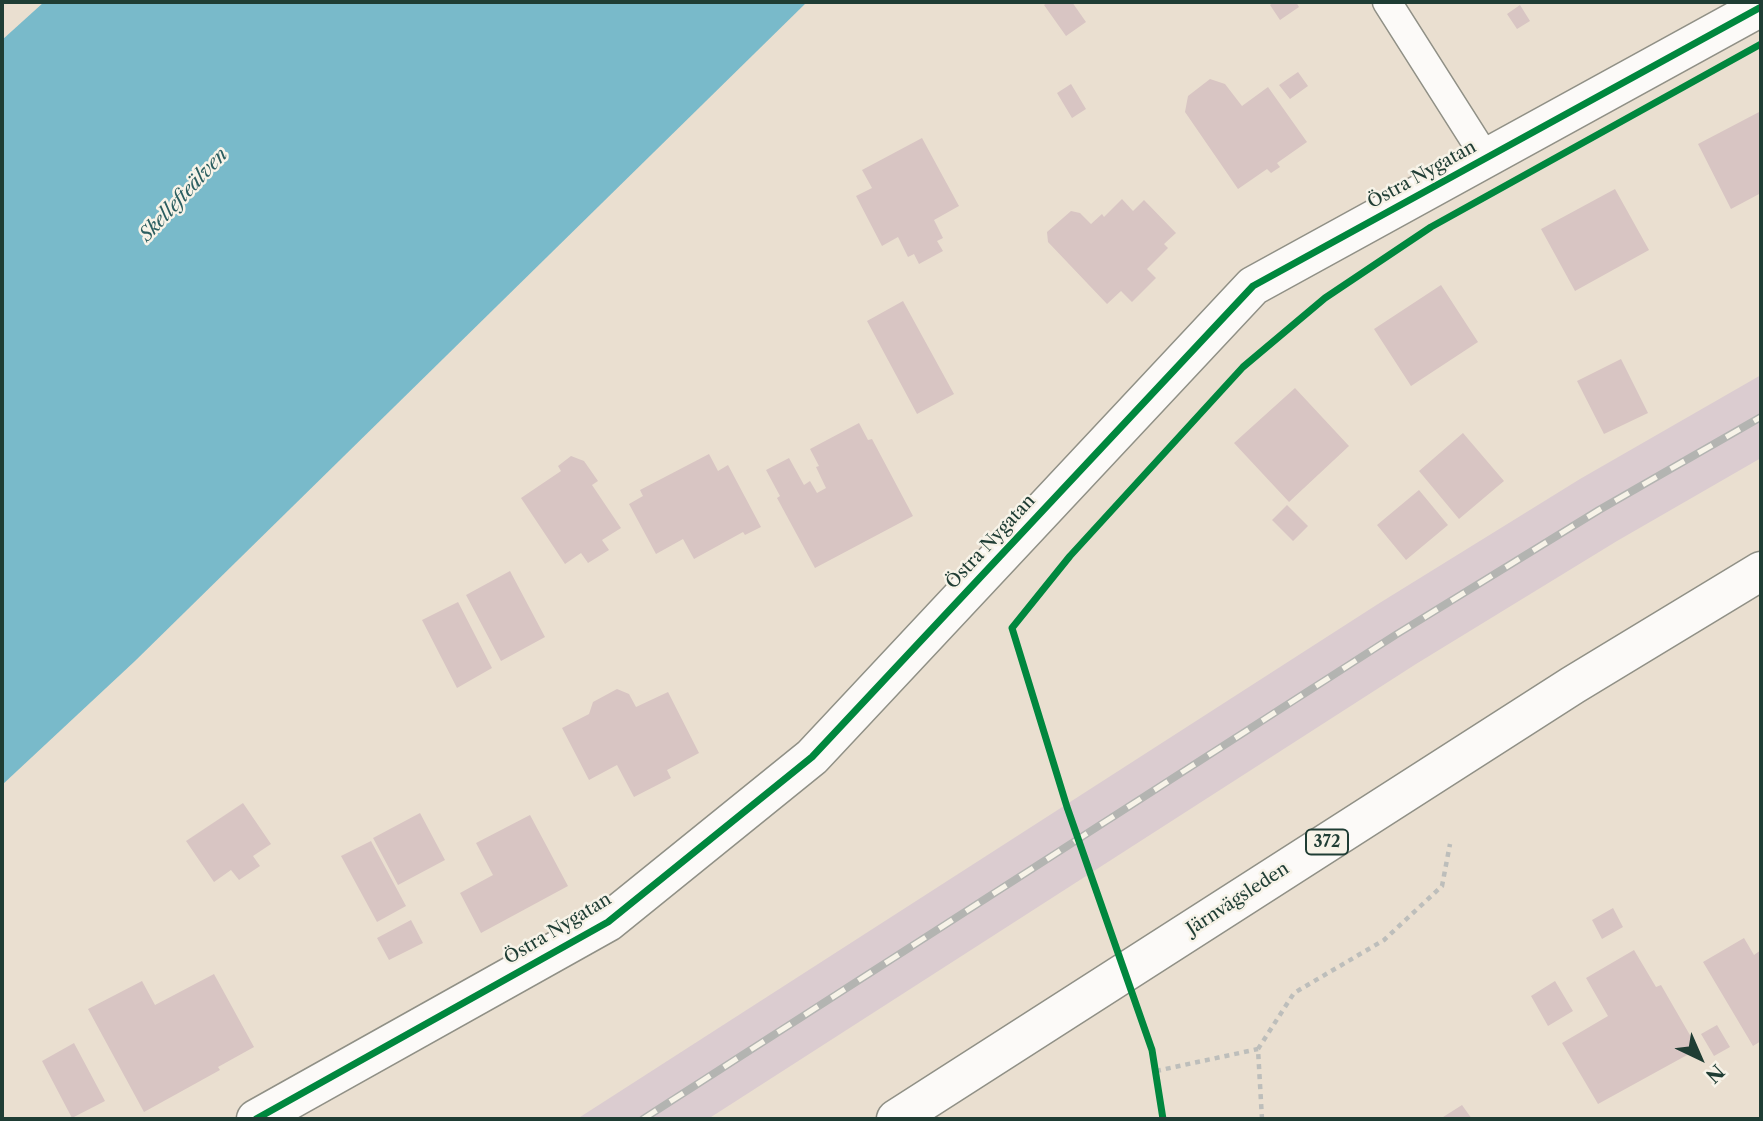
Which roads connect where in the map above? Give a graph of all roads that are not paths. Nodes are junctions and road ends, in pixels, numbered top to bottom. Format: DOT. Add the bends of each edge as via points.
graph roads {
  1 [pos="1387,2"];
  2 [pos="1761,7"];
  3 [pos="1486,158"];
  4 [pos="1761,571"];
  5 [pos="256,1119"];
  6 [pos="896,1119"];
  1 -- 3 [label="lane"];
  2 -- 3 [label="street, Östra Nygatan"];
  3 -- 5 [label="street, Östra Nygatan" via="1253,286 812,757 608,922"];
  4 -- 6 [label="street, Järnvägsleden / 372" via="1573,685"];
}
